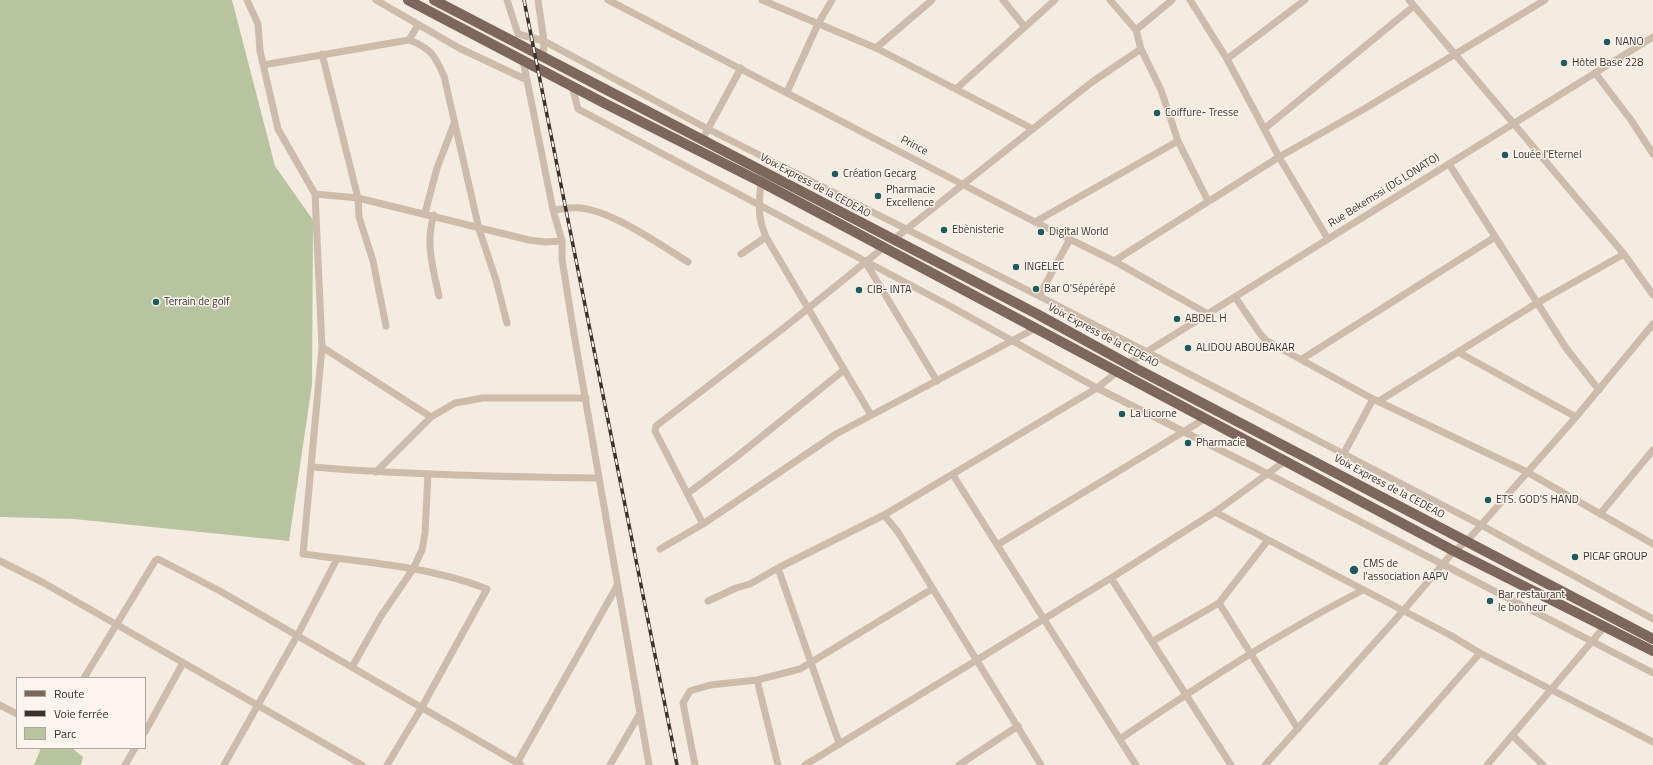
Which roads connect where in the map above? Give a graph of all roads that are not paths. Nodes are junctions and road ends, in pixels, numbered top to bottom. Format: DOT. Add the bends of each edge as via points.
graph roads {
  1 [pos="247,0"];
  2 [pos="376,0"];
  3 [pos="408,0"];
  4 [pos="434,0"];
  5 [pos="507,0"];
  6 [pos="538,0"];
  7 [pos="608,0"];
  8 [pos="762,0"];
  9 [pos="832,0"];
  10 [pos="932,0"];
  11 [pos="1003,0"];
  12 [pos="1056,0"];
  13 [pos="1110,0"];
  14 [pos="1172,0"];
  15 [pos="1190,0"];
  16 [pos="1305,0"];
  17 [pos="1409,0"];
  18 [pos="1545,0"];
  19 [pos="1536,2"];
  20 [pos="1414,6"];
  21 [pos="818,24"];
  22 [pos="418,25"];
  23 [pos="1024,26"];
  24 [pos="1136,30"];
  25 [pos="1653,37"];
  26 [pos="409,40"];
  27 [pos="544,41"];
  28 [pos="876,48"];
  29 [pos="1141,49"];
  30 [pos="322,54"];
  31 [pos="1456,54"];
  32 [pos="543,57"];
  33 [pos="1227,59"];
  34 [pos="523,60"];
  35 [pos="263,65"];
  36 [pos="741,68"];
  37 [pos="1596,74"];
  38 [pos="527,80"];
  39 [pos="572,86"];
  40 [pos="957,88"];
  41 [pos="786,92"];
  42 [pos="454,123"];
  43 [pos="1515,124"];
  44 [pos="708,129"];
  45 [pos="1033,129"];
  46 [pos="1264,129"];
  47 [pos="702,140"];
  48 [pos="1178,141"];
  49 [pos="1653,154"];
  50 [pos="1279,157"];
  51 [pos="1449,164"];
  52 [pos="761,182"];
  53 [pos="963,184"];
  54 [pos="315,194"];
  55 [pos="358,198"];
  56 [pos="1208,201"];
  57 [pos="759,205"];
  58 [pos="553,210"];
  59 [pos="425,213"];
  60 [pos="434,215"];
  61 [pos="1035,222"];
  62 [pos="480,229"];
  63 [pos="906,229"];
  64 [pos="766,237"];
  65 [pos="1495,237"];
  66 [pos="1070,239"];
  67 [pos="1328,239"];
  68 [pos="893,240"];
  69 [pos="562,241"];
  70 [pos="883,248"];
  71 [pos="741,254"];
  72 [pos="1624,254"];
  73 [pos="1114,261"];
  74 [pos="688,262"];
  75 [pos="866,262"];
  76 [pos="1653,295"];
  77 [pos="440,296"];
  78 [pos="1039,296"];
  79 [pos="1236,297"];
  80 [pos="1537,303"];
  81 [pos="807,308"];
  82 [pos="1208,314"];
  83 [pos="507,324"];
  84 [pos="1653,324"];
  85 [pos="386,326"];
  86 [pos="1036,328"];
  87 [pos="1012,341"];
  88 [pos="322,347"];
  89 [pos="1146,351"];
  90 [pos="1458,352"];
  91 [pos="1302,359"];
  92 [pos="1127,364"];
  93 [pos="844,370"];
  94 [pos="1117,372"];
  95 [pos="937,381"];
  96 [pos="1097,388"];
  97 [pos="1599,390"];
  98 [pos="586,398"];
  99 [pos="1376,400"];
  100 [pos="871,414"];
  101 [pos="431,417"];
  102 [pos="1576,417"];
  103 [pos="1206,418"];
  104 [pos="1184,432"];
  105 [pos="1653,450"];
  106 [pos="1344,455"];
  107 [pos="1286,461"];
  108 [pos="312,467"];
  109 [pos="376,472"];
  110 [pos="1527,472"];
  111 [pos="428,474"];
  112 [pos="1268,474"];
  113 [pos="953,475"];
  114 [pos="599,478"];
  115 [pos="687,494"];
  116 [pos="1215,512"];
  117 [pos="1600,514"];
  118 [pos="884,515"];
  119 [pos="703,524"];
  120 [pos="1482,525"];
  121 [pos="1268,540"];
  122 [pos="1467,541"];
  123 [pos="1653,544"];
  124 [pos="997,545"];
  125 [pos="660,549"];
  126 [pos="1454,551"];
  127 [pos="338,559"];
  128 [pos="0,561"];
  129 [pos="1443,564"];
  130 [pos="778,568"];
  131 [pos="413,569"];
  132 [pos="1111,578"];
  133 [pos="617,586"];
  134 [pos="932,589"];
  135 [pos="1363,590"];
  136 [pos="708,601"];
  137 [pos="1219,603"];
  138 [pos="1403,611"];
  139 [pos="1044,619"];
  140 [pos="1653,619"];
  141 [pos="116,625"];
  142 [pos="1605,626"];
  143 [pos="297,636"];
  144 [pos="1653,639"];
  145 [pos="1153,641"];
  146 [pos="1592,641"];
  147 [pos="1653,651"];
  148 [pos="1480,653"];
  149 [pos="1251,654"];
  150 [pos="977,660"];
  151 [pos="183,663"];
  152 [pos="812,663"];
  153 [pos="352,667"];
  154 [pos="1653,673"];
  155 [pos="85,677"];
  156 [pos="758,680"];
  157 [pos="1553,690"];
  158 [pos="1187,693"];
  159 [pos="257,704"];
  160 [pos="0,705"];
  161 [pos="422,707"];
  162 [pos="16,713"];
  163 [pos="639,715"];
  164 [pos="1018,726"];
  165 [pos="1298,729"];
  166 [pos="146,730"];
  167 [pos="1512,735"];
  168 [pos="1120,739"];
  169 [pos="1653,742"];
  170 [pos="839,743"];
  171 [pos="134,749"];
  172 [pos="227,764"];
  173 [pos="519,764"];
  174 [pos="125,765"];
  175 [pos="362,765"];
  176 [pos="388,765"];
  177 [pos="610,765"];
  178 [pos="649,765"];
  179 [pos="695,765"];
  180 [pos="778,765"];
  181 [pos="805,765"];
  182 [pos="959,765"];
  183 [pos="1041,765"];
  184 [pos="1136,765"];
  185 [pos="1231,765"];
  186 [pos="1265,765"];
  187 [pos="1382,765"];
  188 [pos="1487,765"];
  189 [pos="1543,765"];
  1 -- 35 [label="street" via="258,24"];
  2 -- 22 [label="street"];
  3 -- 34 [label="main road"];
  4 -- 32 [label="main road, Voix Express de la CEDEAO"];
  5 -- 27 [label="street" via="518,34"];
  6 -- 27 [label="street"];
  7 -- 36 [label="street, Prince"];
  8 -- 21 [label="street"];
  9 -- 21 [label="street"];
  10 -- 28 [label="street"];
  11 -- 23 [label="street"];
  12 -- 23 [label="street"];
  13 -- 24 [label="street"];
  14 -- 24 [label="street"];
  15 -- 33 [label="street"];
  16 -- 33 [label="street"];
  17 -- 20 [label="street"];
  18 -- 19 [label="street"];
  19 -- 31 [label="street"];
  20 -- 31 [label="street"];
  20 -- 46 [label="street"];
  21 -- 28 [label="street"];
  21 -- 41 [label="street"];
  22 -- 26 [label="street"];
  22 -- 38 [label="street" via="459,48"];
  23 -- 40 [label="street"];
  24 -- 29 [label="street"];
  25 -- 37 [label="street, Rue Bekemssi (DG LONATO)"];
  26 -- 30 [label="street"];
  26 -- 42 [label="street" via="436,56 444,76"];
  27 -- 32 [label="street"];
  27 -- 44 [label="street"];
  28 -- 40 [label="street"];
  29 -- 45 [label="street" via="1092,82"];
  29 -- 48 [label="street" via="1161,90"];
  30 -- 35 [label="street"];
  30 -- 55 [label="street"];
  31 -- 43 [label="street"];
  31 -- 50 [label="street"];
  32 -- 47 [label="main road, Voix Express de la CEDEAO"];
  33 -- 46 [label="street"];
  34 -- 38 [label="street"];
  34 -- 39 [label="main road"];
  35 -- 54 [label="street" via="278,129"];
  36 -- 41 [label="street, Prince"];
  36 -- 44 [label="street"];
  37 -- 43 [label="street, Rue Bekemssi (DG LONATO)"];
  37 -- 49 [label="street"];
  38 -- 58 [label="street"];
  39 -- 52 [label="main road"];
  39 -- 57 [label="street" via="578,109"];
  40 -- 45 [label="street"];
  41 -- 53 [label="street, Prince"];
  42 -- 59 [label="street" via="437,168"];
  42 -- 62 [label="street"];
  43 -- 51 [label="street, Rue Bekemssi (DG LONATO)"];
  43 -- 72 [label="street"];
  44 -- 47 [label="street"];
  44 -- 63 [label="street"];
  45 -- 53 [label="street"];
  46 -- 50 [label="street"];
  47 -- 68 [label="main road, Voix Express de la CEDEAO"];
  48 -- 56 [label="street"];
  48 -- 61 [label="street"];
  50 -- 56 [label="street"];
  50 -- 67 [label="street"];
  51 -- 65 [label="street"];
  51 -- 67 [label="street, Rue Bekemssi (DG LONATO)"];
  52 -- 57 [label="street"];
  52 -- 70 [label="main road"];
  53 -- 61 [label="street, Prince"];
  53 -- 63 [label="street"];
  54 -- 55 [label="street"];
  54 -- 88 [label="street"];
  55 -- 59 [label="street"];
  55 -- 85 [label="street" via="360,217 373,261"];
  56 -- 73 [label="street"];
  57 -- 64 [label="street" via="758,214"];
  57 -- 75 [label="street"];
  58 -- 69 [label="street"];
  58 -- 74 [label="street" via="582,208 607,216 647,236"];
  59 -- 60 [label="street"];
  60 -- 62 [label="street"];
  60 -- 77 [label="street" via="430,226 431,255"];
  61 -- 66 [label="street, Prince"];
  62 -- 69 [label="street" via="545,242"];
  62 -- 83 [label="street"];
  63 -- 68 [label="street"];
  63 -- 78 [label="street"];
  64 -- 71 [label="street"];
  64 -- 81 [label="street"];
  65 -- 80 [label="street"];
  65 -- 91 [label="street"];
  66 -- 73 [label="street, Prince"];
  66 -- 78 [label="street"];
  67 -- 79 [label="street, Rue Bekemssi (DG LONATO)"];
  68 -- 92 [label="main road, Voix Express de la CEDEAO" via="1037,314"];
  69 -- 98 [label="street" via="562,259"];
  70 -- 75 [label="street"];
  70 -- 86 [label="main road"];
  72 -- 76 [label="street"];
  72 -- 80 [label="street"];
  73 -- 82 [label="street, Prince"];
  75 -- 81 [label="street"];
  75 -- 87 [label="street"];
  75 -- 95 [label="street"];
  78 -- 89 [label="street"];
  79 -- 82 [label="street, Rue Bekemssi (DG LONATO)"];
  79 -- 91 [label="street" via="1263,338"];
  80 -- 90 [label="street"];
  80 -- 97 [label="street" via="1566,348"];
  81 -- 93 [label="street"];
  81 -- 115 [label="street" via="656,426 655,431"];
  82 -- 89 [label="street, Rue Bekemssi (DG LONATO)"];
  84 -- 97 [label="street"];
  86 -- 87 [label="street"];
  86 -- 94 [label="main road"];
  87 -- 95 [label="street"];
  87 -- 96 [label="street"];
  88 -- 101 [label="street"];
  88 -- 108 [label="street"];
  89 -- 92 [label="street, Rue Bekemssi (DG LONATO)"];
  89 -- 106 [label="street"];
  90 -- 99 [label="street"];
  90 -- 102 [label="street"];
  91 -- 99 [label="street"];
  92 -- 122 [label="main road, Voix Express de la CEDEAO"];
  93 -- 100 [label="street"];
  93 -- 115 [label="street"];
  94 -- 96 [label="street"];
  94 -- 103 [label="main road"];
  95 -- 100 [label="street"];
  96 -- 104 [label="street"];
  96 -- 113 [label="street"];
  97 -- 102 [label="street"];
  98 -- 101 [label="street" via="469,399 455,403"];
  98 -- 114 [label="street"];
  99 -- 106 [label="street"];
  99 -- 110 [label="street"];
  100 -- 119 [label="street" via="812,448"];
  101 -- 109 [label="street"];
  102 -- 110 [label="street"];
  103 -- 104 [label="street"];
  103 -- 107 [label="main road"];
  104 -- 112 [label="street"];
  104 -- 124 [label="street"];
  105 -- 117 [label="street"];
  106 -- 120 [label="street"];
  107 -- 112 [label="street"];
  107 -- 126 [label="main road"];
  108 -- 109 [label="street"];
  108 -- 127 [label="street" via="303,554"];
  109 -- 111 [label="street"];
  110 -- 117 [label="street"];
  110 -- 120 [label="street"];
  111 -- 114 [label="street"];
  111 -- 131 [label="street" via="425,533 422,550"];
  112 -- 116 [label="street"];
  112 -- 129 [label="street"];
  113 -- 118 [label="street"];
  113 -- 124 [label="street"];
  114 -- 133 [label="street"];
  115 -- 119 [label="street"];
  116 -- 121 [label="street"];
  116 -- 132 [label="street"];
  117 -- 123 [label="street"];
  118 -- 130 [label="street"];
  118 -- 134 [label="street" via="898,532"];
  119 -- 125 [label="street"];
  120 -- 122 [label="street"];
  120 -- 140 [label="street"];
  121 -- 135 [label="street"];
  121 -- 137 [label="street"];
  122 -- 126 [label="street"];
  122 -- 144 [label="main road, Voix Express de la CEDEAO"];
  124 -- 139 [label="street"];
  126 -- 129 [label="street"];
  126 -- 142 [label="main road"];
  127 -- 131 [label="street"];
  127 -- 143 [label="street"];
  128 -- 141 [label="street"];
  129 -- 138 [label="street"];
  129 -- 146 [label="street"];
  130 -- 136 [label="street" via="750,584"];
  130 -- 152 [label="street"];
  131 -- 153 [label="street" via="390,600"];
  131 -- 161 [label="street" via="487,589"];
  132 -- 139 [label="street"];
  132 -- 145 [label="street"];
  133 -- 163 [label="street"];
  133 -- 173 [label="street"];
  134 -- 150 [label="street"];
  134 -- 152 [label="street"];
  135 -- 138 [label="street"];
  135 -- 149 [label="street"];
  137 -- 145 [label="street"];
  137 -- 149 [label="street"];
  138 -- 148 [label="street"];
  138 -- 165 [label="street"];
  139 -- 150 [label="street"];
  139 -- 168 [label="street"];
  141 -- 143 [label="street" via="158,559 220,591"];
  141 -- 151 [label="street"];
  141 -- 155 [label="street"];
  142 -- 146 [label="street"];
  142 -- 147 [label="main road"];
  143 -- 153 [label="street"];
  143 -- 159 [label="street"];
  145 -- 158 [label="street"];
  146 -- 154 [label="street"];
  146 -- 157 [label="street"];
  148 -- 157 [label="street"];
  148 -- 187 [label="street"];
  149 -- 158 [label="street"];
  149 -- 165 [label="street"];
  150 -- 164 [label="street"];
  150 -- 170 [label="street"];
  151 -- 159 [label="street"];
  151 -- 166 [label="street"];
  152 -- 156 [label="street"];
  152 -- 170 [label="street"];
  153 -- 161 [label="street"];
  156 -- 179 [label="street" via="702,686 690,691 686,696 683,702"];
  156 -- 180 [label="street"];
  157 -- 167 [label="street"];
  157 -- 169 [label="street"];
  158 -- 168 [label="street"];
  158 -- 185 [label="street"];
  159 -- 172 [label="street"];
  159 -- 175 [label="street"];
  160 -- 162 [label="street"];
  161 -- 173 [label="street"];
  161 -- 176 [label="street"];
  163 -- 177 [label="street"];
  163 -- 178 [label="street"];
  164 -- 182 [label="street"];
  164 -- 183 [label="street"];
  165 -- 186 [label="street"];
  167 -- 188 [label="street"];
  167 -- 189 [label="street"];
  168 -- 184 [label="street"];
  170 -- 181 [label="street"];
  171 -- 174 [label="street"];
}
